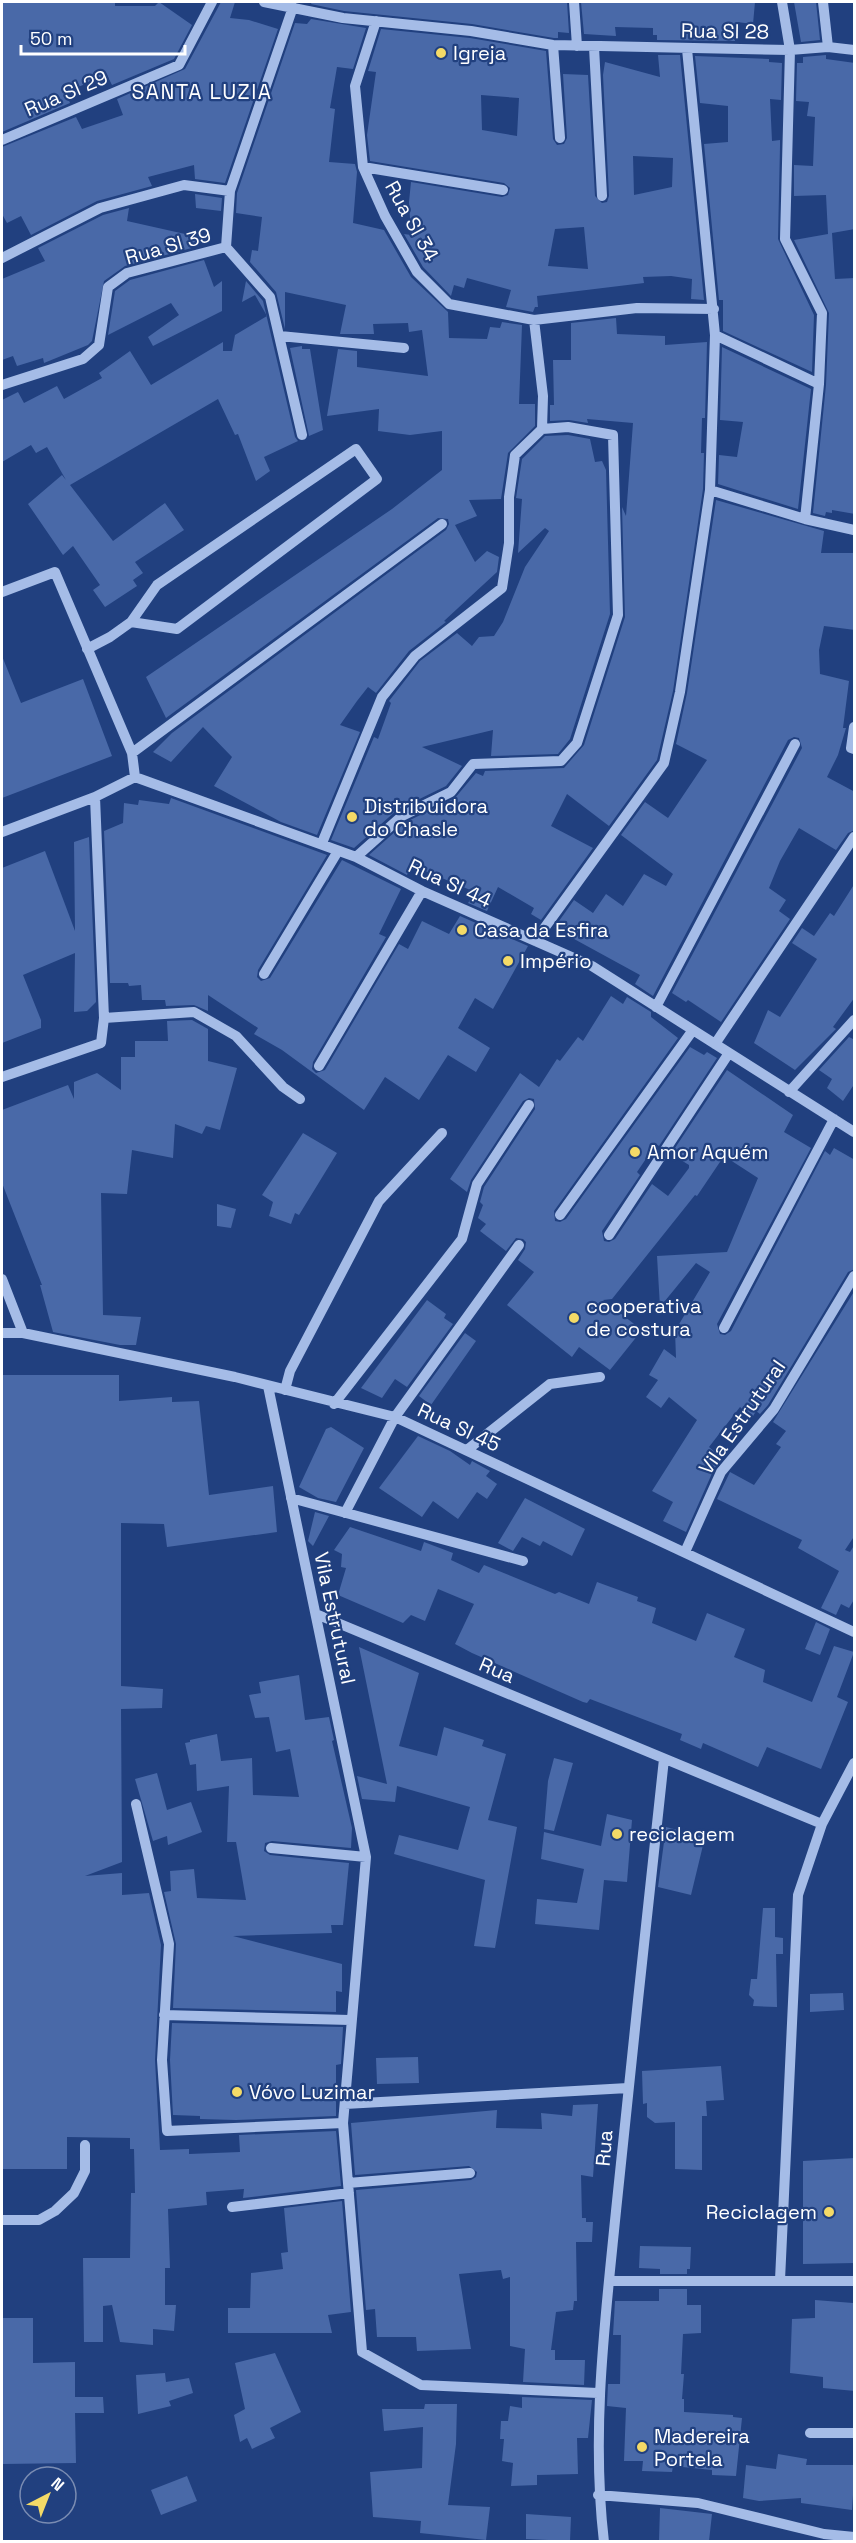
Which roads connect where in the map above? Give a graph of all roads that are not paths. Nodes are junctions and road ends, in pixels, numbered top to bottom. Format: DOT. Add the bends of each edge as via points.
graph roads {
  1 [pos="212,2"];
  2 [pos="264,2"];
  3 [pos="574,2"];
  4 [pos="782,2"];
  5 [pos="823,2"];
  6 [pos="293,8"];
  7 [pos="376,21"];
  8 [pos="553,45"];
  9 [pos="577,46"];
  10 [pos="594,47"];
  11 [pos="828,47"];
  12 [pos="687,49"];
  13 [pos="790,50"];
  14 [pos="855,51"];
  15 [pos="560,138"];
  16 [pos="2,140"];
  17 [pos="363,167"];
  18 [pos="502,190"];
  19 [pos="230,191"];
  20 [pos="602,196"];
  21 [pos="226,247"];
  22 [pos="2,258"];
  23 [pos="714,309"];
  24 [pos="534,320"];
  25 [pos="715,335"];
  26 [pos="280,336"];
  27 [pos="404,348"];
  28 [pos="819,384"];
  29 [pos="2,385"];
  30 [pos="542,429"];
  31 [pos="302,435"];
  32 [pos="710,490"];
  33 [pos="805,519"];
  34 [pos="442,524"];
  35 [pos="855,530"];
  36 [pos="2,592"];
  37 [pos="131,622"];
  38 [pos="87,649"];
  39 [pos="855,728"];
  40 [pos="795,744"];
  41 [pos="855,749"];
  42 [pos="132,753"];
  43 [pos="135,777"];
  44 [pos="95,797"];
  45 [pos="2,832"];
  46 [pos="855,837"];
  47 [pos="322,843"];
  48 [pos="338,851"];
  49 [pos="356,857"];
  50 [pos="422,891"];
  51 [pos="535,941"];
  52 [pos="264,974"];
  53 [pos="656,1007"];
  54 [pos="104,1018"];
  55 [pos="855,1020"];
  56 [pos="693,1030"];
  57 [pos="714,1044"];
  58 [pos="729,1053"];
  59 [pos="319,1066"];
  60 [pos="2,1077"];
  61 [pos="789,1092"];
  62 [pos="300,1099"];
  63 [pos="529,1105"];
  64 [pos="834,1119"];
  65 [pos="855,1132"];
  66 [pos="442,1133"];
  67 [pos="560,1215"];
  68 [pos="609,1235"];
  69 [pos="519,1245"];
  70 [pos="855,1276"];
  71 [pos="2,1279"];
  72 [pos="724,1328"];
  73 [pos="2,1333"];
  74 [pos="23,1333"];
  75 [pos="600,1377"];
  76 [pos="268,1386"];
  77 [pos="285,1390"];
  78 [pos="334,1404"];
  79 [pos="395,1418"];
  80 [pos="467,1450"];
  81 [pos="291,1498"];
  82 [pos="345,1513"];
  83 [pos="685,1552"];
  84 [pos="524,1561"];
  85 [pos="316,1614"];
  86 [pos="855,1632"];
  87 [pos="664,1759"];
  88 [pos="855,1762"];
  89 [pos="136,1804"];
  90 [pos="822,1824"];
  91 [pos="271,1848"];
  92 [pos="366,1857"];
  93 [pos="164,2015"];
  94 [pos="350,2020"];
  95 [pos="628,2088"];
  96 [pos="345,2104"];
  97 [pos="343,2123"];
  98 [pos="85,2145"];
  99 [pos="470,2173"];
  100 [pos="349,2188"];
  101 [pos="232,2207"];
  102 [pos="2,2220"];
  103 [pos="780,2280"];
  104 [pos="855,2281"];
  105 [pos="609,2282"];
  106 [pos="598,2393"];
  107 [pos="810,2433"];
  108 [pos="855,2433"];
  109 [pos="598,2495"];
  110 [pos="855,2537"];
  111 [pos="604,2541"];
  1 -- 16 [label="street, Rua Sl 29" via="179,65"];
  2 -- 6 [label="street, Rua Sl 28"];
  3 -- 9 [label="street"];
  4 -- 13 [label="street"];
  5 -- 11 [label="street"];
  6 -- 7 [label="street, Rua Sl 28"];
  6 -- 19 [label="street"];
  7 -- 8 [label="street, Rua Sl 28"];
  7 -- 17 [label="street, Rua Sl 34" via="356,86"];
  8 -- 9 [label="street, Rua Sl 28"];
  8 -- 15 [label="street"];
  9 -- 10 [label="street, Rua Sl 28"];
  10 -- 12 [label="street, Rua Sl 28"];
  10 -- 20 [label="street"];
  11 -- 13 [label="street, Rua Sl 28"];
  11 -- 14 [label="street, Rua Sl 28"];
  12 -- 13 [label="street, Rua Sl 28"];
  12 -- 23 [label="street"];
  13 -- 28 [label="street" via="785,239 822,313"];
  17 -- 18 [label="street, Rua Sl 34"];
  17 -- 24 [label="street, Rua Sl 34" via="417,272 449,304"];
  19 -- 21 [label="street"];
  19 -- 22 [label="street" via="184,185 100,208"];
  21 -- 26 [label="street" via="270,297"];
  21 -- 29 [label="street, Rua Sl 39" via="127,273 108,287 99,345 83,359"];
  23 -- 24 [label="street, Rua Sl 34" via="637,308"];
  23 -- 25 [label="street"];
  24 -- 30 [label="street" via="543,396"];
  25 -- 28 [label="street"];
  25 -- 32 [label="street"];
  26 -- 27 [label="street"];
  26 -- 31 [label="street"];
  28 -- 33 [label="street"];
  30 -- 47 [label="street" via="515,455 502,588 415,656 382,696"];
  30 -- 49 [label="street" via="568,427 613,435 618,615 577,744 561,761 473,764 451,792 402,816"];
  32 -- 33 [label="street"];
  32 -- 51 [label="street" via="680,692 664,763"];
  33 -- 35 [label="street"];
  34 -- 42 [label="street"];
  36 -- 38 [label="street" via="55,572"];
  37 -- 37 [label="street" via="157,585 356,449 377,479 177,629"];
  37 -- 38 [label="street"];
  38 -- 42 [label="street"];
  39 -- 41 [label="street" via="851,748"];
  40 -- 53 [label="street"];
  42 -- 43 [label="street"];
  43 -- 44 [label="street"];
  43 -- 47 [label="street, Rua Sl 44"];
  44 -- 45 [label="street"];
  44 -- 54 [label="street"];
  46 -- 57 [label="street"];
  47 -- 48 [label="street, Rua Sl 44"];
  48 -- 49 [label="street, Rua Sl 44"];
  48 -- 52 [label="street"];
  49 -- 50 [label="street, Rua Sl 44"];
  50 -- 51 [label="street, Rua Sl 44"];
  50 -- 59 [label="street"];
  51 -- 53 [label="street, Rua Sl 44" via="592,966"];
  53 -- 56 [label="street, Rua Sl 44"];
  54 -- 60 [label="street" via="101,1043"];
  54 -- 62 [label="street" via="194,1012 236,1036 283,1088"];
  55 -- 61 [label="street"];
  56 -- 57 [label="street, Rua Sl 44"];
  56 -- 67 [label="street"];
  57 -- 58 [label="street, Rua Sl 44"];
  58 -- 61 [label="street, Rua Sl 44"];
  58 -- 68 [label="street"];
  61 -- 64 [label="street, Rua Sl 44"];
  63 -- 78 [label="street" via="477,1184 462,1239"];
  64 -- 65 [label="street, Rua Sl 44"];
  64 -- 72 [label="street"];
  66 -- 77 [label="street" via="379,1201 290,1371"];
  69 -- 79 [label="street"];
  70 -- 83 [label="street, Vila Estrutural" via="774,1409 720,1472"];
  71 -- 74 [label="street"];
  73 -- 74 [label="street, Rua Sl 45"];
  74 -- 76 [label="street, Rua Sl 45"];
  75 -- 80 [label="street" via="550,1384"];
  76 -- 77 [label="street, Rua Sl 45"];
  76 -- 81 [label="street, Vila Estrutural"];
  77 -- 78 [label="street, Rua Sl 45"];
  78 -- 79 [label="street, Rua Sl 45"];
  79 -- 80 [label="street, Rua Sl 45"];
  79 -- 82 [label="street"];
  80 -- 83 [label="street, Rua Sl 45"];
  81 -- 82 [label="street"];
  81 -- 85 [label="street, Vila Estrutural"];
  82 -- 84 [label="street"];
  83 -- 86 [label="street, Rua Sl 45"];
  85 -- 87 [label="street, Rua"];
  85 -- 92 [label="street, Vila Estrutural"];
  87 -- 90 [label="street, Rua"];
  87 -- 95 [label="street, Rua"];
  88 -- 90 [label="street"];
  89 -- 93 [label="street" via="169,1944"];
  90 -- 103 [label="street" via="798,1895"];
  91 -- 92 [label="street"];
  92 -- 94 [label="street, Vila Estrutural"];
  93 -- 94 [label="street"];
  93 -- 97 [label="street" via="162,2060 167,2131"];
  94 -- 96 [label="street, Vila Estrutural"];
  95 -- 96 [label="street"];
  95 -- 105 [label="street, Rua"];
  96 -- 97 [label="street, Vila Estrutural"];
  97 -- 100 [label="street, Vila Estrutural"];
  98 -- 102 [label="street" via="85,2171 74,2193 55,2211 39,2220"];
  99 -- 100 [label="street"];
  100 -- 101 [label="street"];
  100 -- 106 [label="street, Vila Estrutural" via="362,2352 421,2385"];
  103 -- 104 [label="street"];
  103 -- 105 [label="street"];
  105 -- 106 [label="street, Rua"];
  106 -- 109 [label="street, Rua"];
  107 -- 108 [label="street"];
  109 -- 110 [label="street" via="698,2503 824,2534"];
  109 -- 111 [label="street, Rua"];
}
